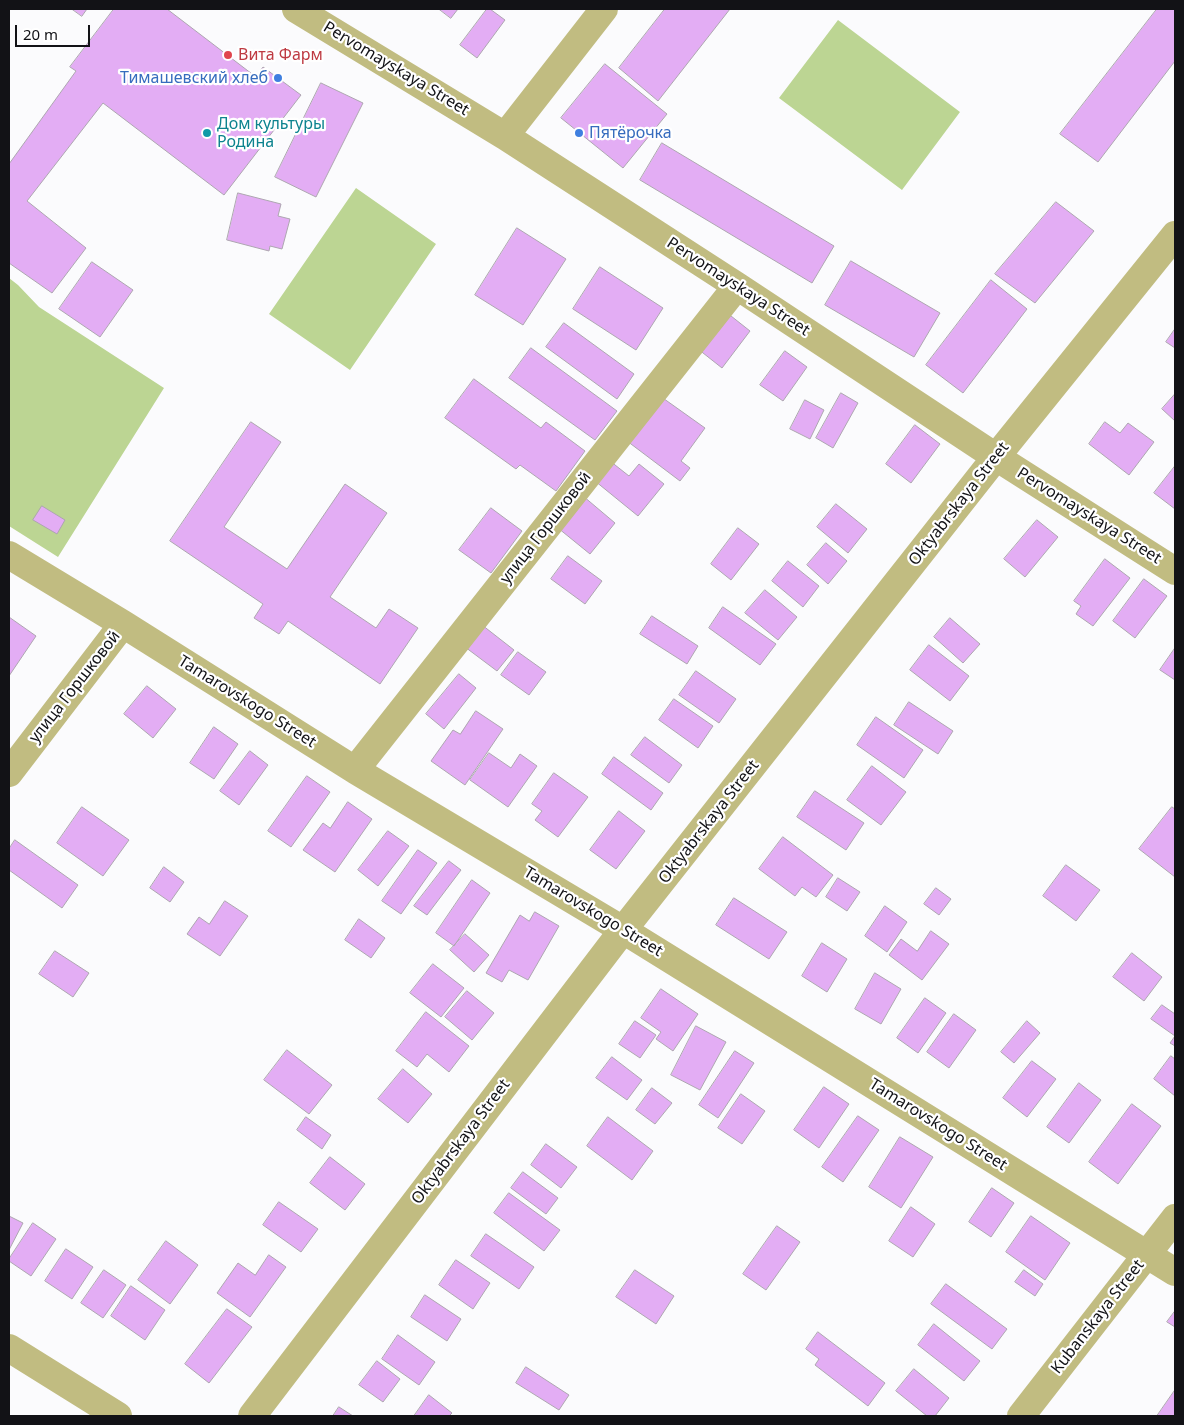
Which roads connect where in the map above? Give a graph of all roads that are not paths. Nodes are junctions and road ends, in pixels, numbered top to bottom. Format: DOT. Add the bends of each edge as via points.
graph roads {
  1 [pos="296,9"];
  2 [pos="604,9"];
  3 [pos="506,136"];
  4 [pos="1175,235"];
  5 [pos="737,286"];
  6 [pos="996,457"];
  7 [pos="9,555"];
  8 [pos="1175,571"];
  9 [pos="123,624"];
  10 [pos="355,770"];
  11 [pos="9,773"];
  12 [pos="623,930"];
  13 [pos="1175,1218"];
  14 [pos="1146,1255"];
  15 [pos="1175,1272"];
  16 [pos="9,1348"];
  17 [pos="118,1416"];
  18 [pos="252,1416"];
  19 [pos="1021,1416"];
  1 -- 3 [label="street, Pervomayskaya Street"];
  2 -- 3 [label="street"];
  3 -- 5 [label="street, Pervomayskaya Street"];
  4 -- 6 [label="street, Oktyabrskaya Street"];
  5 -- 6 [label="street, Pervomayskaya Street"];
  5 -- 10 [label="street, улица Горшковой"];
  6 -- 8 [label="street, Pervomayskaya Street"];
  6 -- 12 [label="street, Oktyabrskaya Street"];
  7 -- 9 [label="street, Tamarovskogo Street"];
  9 -- 10 [label="street, Tamarovskogo Street"];
  9 -- 11 [label="street, улица Горшковой"];
  10 -- 12 [label="street, Tamarovskogo Street"];
  12 -- 14 [label="street, Tamarovskogo Street"];
  12 -- 18 [label="street, Oktyabrskaya Street"];
  13 -- 14 [label="street, Kubanskaya Street"];
  14 -- 15 [label="street, Tamarovskogo Street"];
  14 -- 19 [label="street, Kubanskaya Street"];
  16 -- 17 [label="street"];
}
